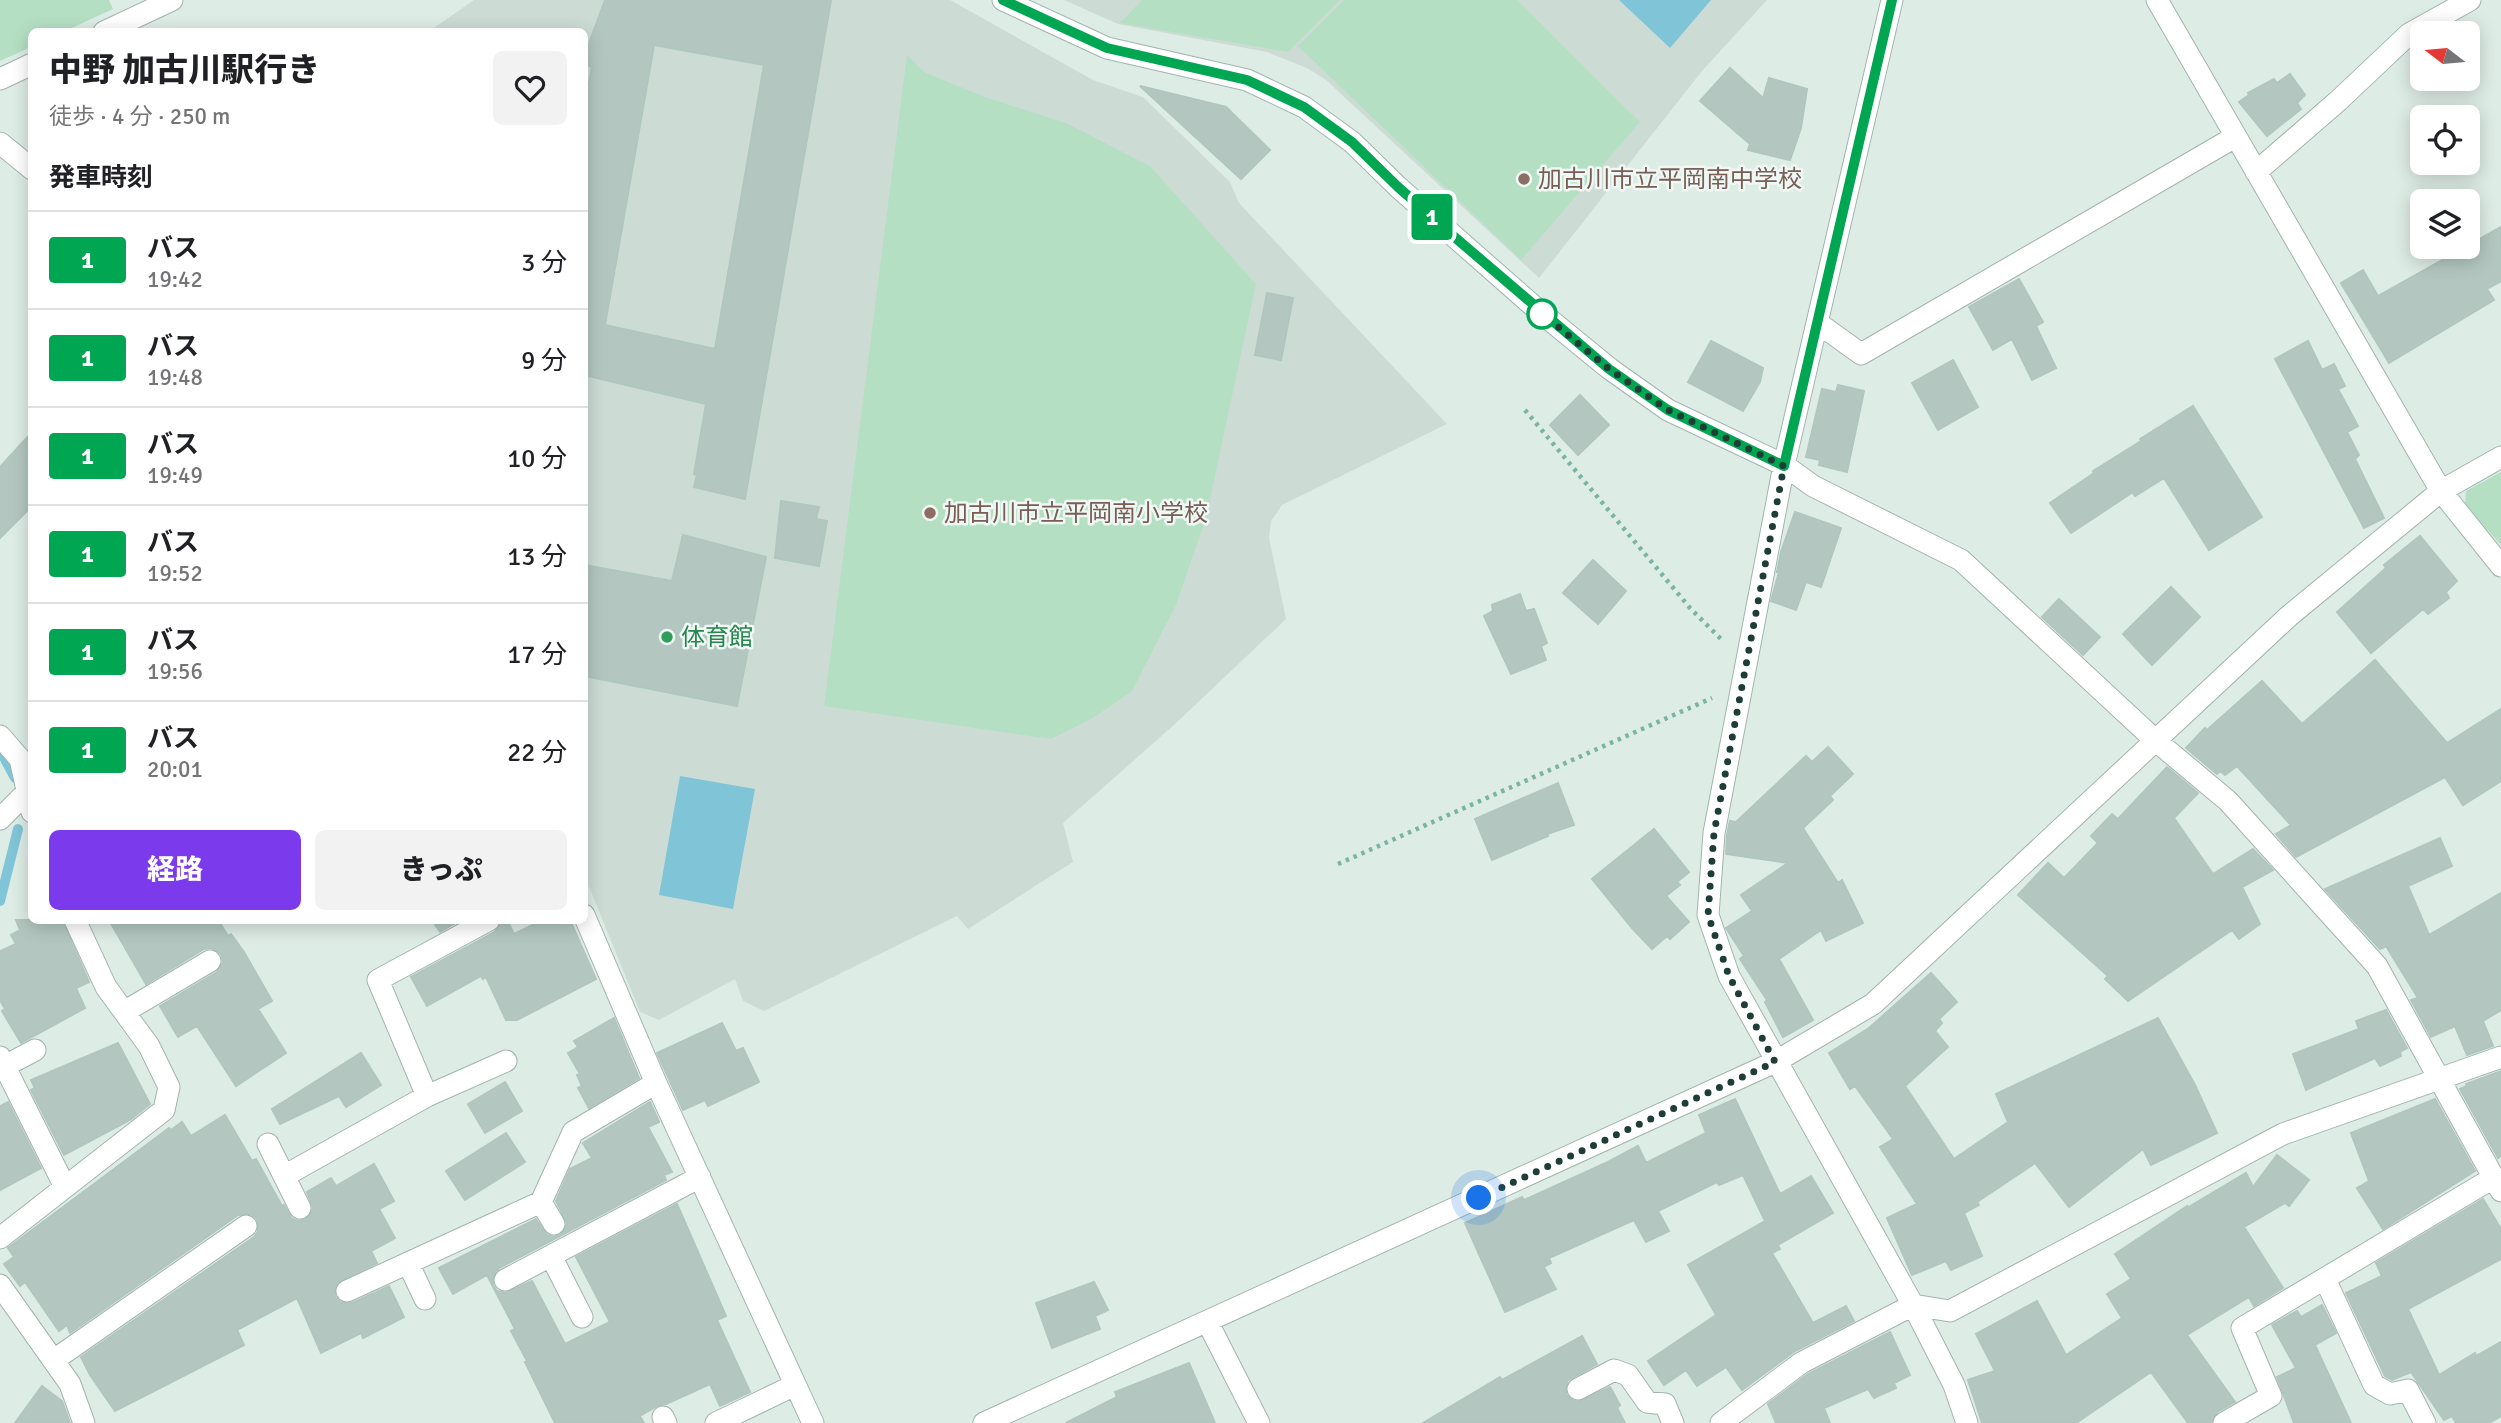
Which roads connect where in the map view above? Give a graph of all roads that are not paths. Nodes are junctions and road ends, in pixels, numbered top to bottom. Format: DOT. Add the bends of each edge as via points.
graph roads {
  1 [pos="172,0"];
  2 [pos="1003,0"];
  3 [pos="1892,0"];
  4 [pos="2157,0"];
  5 [pos="2470,0"];
  6 [pos="112,28"];
  7 [pos="28,66"];
  8 [pos="0,79"];
  9 [pos="2235,137"];
  10 [pos="0,143"];
  11 [pos="28,166"];
  12 [pos="2256,172"];
  13 [pos="1818,323"];
  14 [pos="2501,457"];
  15 [pos="1784,466"];
  16 [pos="2441,491"];
  17 [pos="2501,566"];
  18 [pos="0,736"];
  19 [pos="2155,740"];
  20 [pos="28,797"];
  21 [pos="28,803"];
  22 [pos="0,819"];
  23 [pos="77,924"];
  24 [pos="482,924"];
  25 [pos="588,924"];
  26 [pos="210,961"];
  27 [pos="124,1012"];
  28 [pos="34,1050"];
  29 [pos="2501,1057"];
  30 [pos="2,1061"];
  31 [pos="506,1061"];
  32 [pos="1775,1062"];
  33 [pos="2439,1079"];
  34 [pos="656,1083"];
  35 [pos="427,1096"];
  36 [pos="268,1144"];
  37 [pos="286,1175"];
  38 [pos="700,1177"];
  39 [pos="2497,1184"];
  40 [pos="65,1187"];
  41 [pos="541,1202"];
  42 [pos="300,1208"];
  43 [pos="554,1224"];
  44 [pos="246,1226"];
  45 [pos="0,1238"];
  46 [pos="551,1256"];
  47 [pos="408,1263"];
  48 [pos="2325,1279"];
  49 [pos="505,1280"];
  50 [pos="0,1285"];
  51 [pos="347,1291"];
  52 [pos="425,1299"];
  53 [pos="1913,1305"];
  54 [pos="582,1317"];
  55 [pos="1208,1323"];
  56 [pos="54,1360"];
  57 [pos="795,1385"];
  58 [pos="1578,1388"];
  59 [pos="84,1423"];
  60 [pos="716,1423"];
  61 [pos="813,1423"];
  62 [pos="985,1423"];
  63 [pos="1259,1423"];
  64 [pos="1673,1423"];
  65 [pos="1721,1423"];
  66 [pos="1967,1423"];
  67 [pos="2224,1423"];
  68 [pos="2425,1423"];
  1 -- 6 [label="street"];
  2 -- 15 [label="street" via="1107,48 1247,80 1304,107 1352,142 1508,285 1609,369 1668,410"];
  3 -- 13 [label="street"];
  4 -- 9 [label="street"];
  5 -- 12 [label="street" via="2409,34"];
  7 -- 8 [label="street"];
  9 -- 12 [label="street"];
  9 -- 13 [label="street" via="1861,354"];
  10 -- 11 [label="street"];
  12 -- 16 [label="street"];
  13 -- 15 [label="street"];
  14 -- 16 [label="street"];
  15 -- 19 [label="street" via="1813,486 1961,560"];
  15 -- 32 [label="street" via="1714,833 1708,915 1729,976"];
  16 -- 17 [label="street"];
  16 -- 19 [label="street" via="2290,616"];
  18 -- 20 [label="street" via="20,759"];
  19 -- 32 [label="street" via="1873,1004"];
  19 -- 33 [label="street" via="2228,801 2377,966"];
  21 -- 22 [label="street"];
  23 -- 27 [label="street" via="106,987"];
  24 -- 35 [label="street" via="378,980"];
  25 -- 34 [label="street"];
  26 -- 27 [label="street"];
  27 -- 40 [label="street" via="149,1046 169,1087 164,1110"];
  28 -- 30 [label="street"];
  29 -- 33 [label="street"];
  30 -- 40 [label="street"];
  31 -- 35 [label="street"];
  32 -- 53 [label="street"];
  32 -- 55 [label="street"];
  33 -- 39 [label="street"];
  33 -- 53 [label="street" via="2283,1134 1950,1311"];
  34 -- 38 [label="street"];
  34 -- 41 [label="street" via="573,1132"];
  35 -- 37 [label="street"];
  36 -- 37 [label="street"];
  37 -- 42 [label="street"];
  38 -- 46 [label="street"];
  38 -- 57 [label="street"];
  39 -- 48 [label="street"];
  40 -- 45 [label="street"];
  41 -- 43 [label="street"];
  41 -- 47 [label="street"];
  44 -- 56 [label="street"];
  46 -- 49 [label="street"];
  46 -- 54 [label="street"];
  47 -- 51 [label="street"];
  47 -- 52 [label="street"];
  48 -- 67 [label="street" via="2242,1328 2271,1396"];
  48 -- 68 [label="street" via="2374,1385 2390,1394 2408,1390"];
  50 -- 56 [label="street"];
  53 -- 65 [label="street" via="1801,1363"];
  53 -- 66 [label="street" via="1954,1385"];
  55 -- 62 [label="street"];
  55 -- 63 [label="street"];
  56 -- 59 [label="street" via="70,1384"];
  57 -- 60 [label="street"];
  57 -- 61 [label="street"];
  58 -- 64 [label="street" via="1614,1370 1628,1375 1647,1402 1665,1404"];
}
